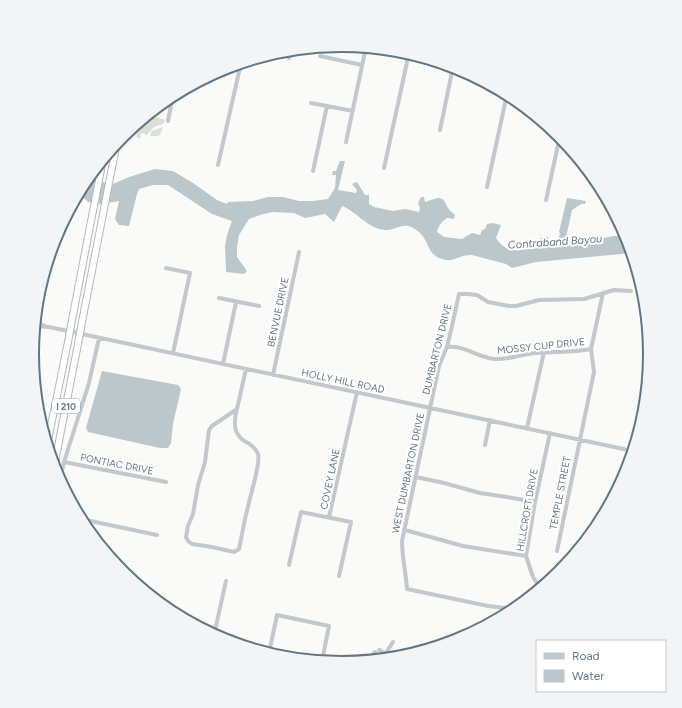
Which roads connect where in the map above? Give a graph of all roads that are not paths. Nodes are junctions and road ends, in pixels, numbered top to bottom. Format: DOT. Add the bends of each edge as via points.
graph roads {
  1 [pos="365,53"];
  2 [pos="320,56"];
  3 [pos="408,60"];
  4 [pos="362,66"];
  5 [pos="238,70"];
  6 [pos="452,73"];
  7 [pos="506,101"];
  8 [pos="311,103"];
  9 [pos="171,104"];
  10 [pos="327,106"];
  11 [pos="353,111"];
  12 [pos="168,121"];
  13 [pos="440,130"];
  14 [pos="346,142"];
  15 [pos="558,144"];
  16 [pos="114,155"];
  17 [pos="218,165"];
  18 [pos="384,168"];
  19 [pos="101,170"];
  20 [pos="313,172"];
  21 [pos="487,187"];
  22 [pos="546,200"];
  23 [pos="299,252"];
  24 [pos="166,268"];
  25 [pos="631,292"];
  26 [pos="603,293"];
  27 [pos="219,298"];
  28 [pos="236,302"];
  29 [pos="259,306"];
  30 [pos="41,324"];
  31 [pos="41,326"];
  32 [pos="49,327"];
  33 [pos="99,338"];
  34 [pos="447,347"];
  35 [pos="591,349"];
  36 [pos="544,352"];
  37 [pos="173,353"];
  38 [pos="223,364"];
  39 [pos="246,369"];
  40 [pos="273,375"];
  41 [pos="357,392"];
  42 [pos="431,408"];
  43 [pos="237,409"];
  44 [pos="490,420"];
  45 [pos="527,428"];
  46 [pos="49,433"];
  47 [pos="550,433"];
  48 [pos="579,439"];
  49 [pos="485,445"];
  50 [pos="628,449"];
  51 [pos="56,455"];
  52 [pos="64,462"];
  53 [pos="62,470"];
  54 [pos="416,477"];
  55 [pos="166,482"];
  56 [pos="535,502"];
  57 [pos="329,517"];
  58 [pos="89,521"];
  59 [pos="405,530"];
  60 [pos="157,535"];
  61 [pos="557,551"];
  62 [pos="526,556"];
  63 [pos="289,565"];
  64 [pos="339,576"];
  65 [pos="226,581"];
  66 [pos="537,583"];
  67 [pos="505,608"];
  68 [pos="215,629"];
  69 [pos="392,642"];
  70 [pos="270,648"];
  71 [pos="386,652"];
  72 [pos="383,653"];
  73 [pos="374,654"];
  74 [pos="323,655"];
  1 -- 4 [label="street"];
  2 -- 4 [label="street"];
  3 -- 18 [label="street"];
  4 -- 11 [label="street"];
  5 -- 17 [label="street"];
  6 -- 13 [label="street"];
  7 -- 21 [label="street"];
  8 -- 10 [label="street"];
  9 -- 12 [label="street"];
  10 -- 11 [label="street"];
  10 -- 20 [label="street"];
  11 -- 14 [label="street"];
  15 -- 22 [label="street"];
  16 -- 51 [label="highway, I 210, bridge"];
  19 -- 46 [label="highway, I 210, bridge"];
  23 -- 40 [label="street, BENVUE DRIVE"];
  24 -- 37 [label="street" via="190,272"];
  25 -- 26 [label="street" via="614,290"];
  26 -- 34 [label="street, DUMBARTON DRIVE" via="584,299 539,300 510,306 488,302 468,294 459,294"];
  26 -- 35 [label="street, TEMPLE STREET"];
  27 -- 28 [label="street"];
  28 -- 29 [label="street"];
  28 -- 38 [label="street"];
  30 -- 32 [label="street, HOLLY HILL ROAD"];
  31 -- 32 [label="street, HOLLY HILL ROAD"];
  32 -- 33 [label="street, HOLLY HILL ROAD"];
  33 -- 37 [label="street, HOLLY HILL ROAD"];
  33 -- 52 [label="street" via="89,384"];
  34 -- 36 [label="street, MOSSY CUP DRIVE" via="459,347 495,359"];
  34 -- 42 [label="street, DUMBARTON DRIVE" via="439,366"];
  35 -- 36 [label="street, MOSSY CUP DRIVE" via="566,353"];
  35 -- 48 [label="street, TEMPLE STREET" via="594,372"];
  36 -- 45 [label="street"];
  37 -- 38 [label="street, HOLLY HILL ROAD"];
  38 -- 39 [label="street, HOLLY HILL ROAD"];
  39 -- 40 [label="street, HOLLY HILL ROAD"];
  39 -- 43 [label="street"];
  40 -- 41 [label="street, HOLLY HILL ROAD"];
  41 -- 42 [label="street, HOLLY HILL ROAD"];
  41 -- 57 [label="street, COVEY LANE"];
  42 -- 44 [label="street, HOLLY HILL ROAD"];
  42 -- 54 [label="street, WEST DUMBARTON DRIVE"];
  43 -- 43 [label="street" via="209,430 205,462 186,535 192,544 234,552 239,549 259,457 257,450 236,433"];
  44 -- 45 [label="street, HOLLY HILL ROAD"];
  44 -- 49 [label="street"];
  45 -- 47 [label="street, HOLLY HILL ROAD"];
  47 -- 48 [label="street, HOLLY HILL ROAD"];
  47 -- 56 [label="street, HILLCROFT DRIVE"];
  48 -- 50 [label="street, HOLLY HILL ROAD"];
  48 -- 61 [label="street, TEMPLE STREET"];
  52 -- 53 [label="street"];
  52 -- 55 [label="street, PONTIAC DRIVE"];
  54 -- 56 [label="street" via="474,492"];
  54 -- 59 [label="street, WEST DUMBARTON DRIVE"];
  56 -- 62 [label="street, HILLCROFT DRIVE"];
  57 -- 63 [label="street" via="301,512"];
  57 -- 64 [label="street, COVEY LANE" via="351,522"];
  58 -- 60 [label="street"];
  59 -- 62 [label="street" via="463,546"];
  59 -- 67 [label="street, WEST DUMBARTON DRIVE" via="402,550 407,589"];
  62 -- 66 [label="street, HILLCROFT DRIVE"];
  65 -- 68 [label="street"];
  69 -- 71 [label="street"];
  70 -- 74 [label="street" via="277,615 329,626"];
  72 -- 73 [label="street" via="380,650"];
}
